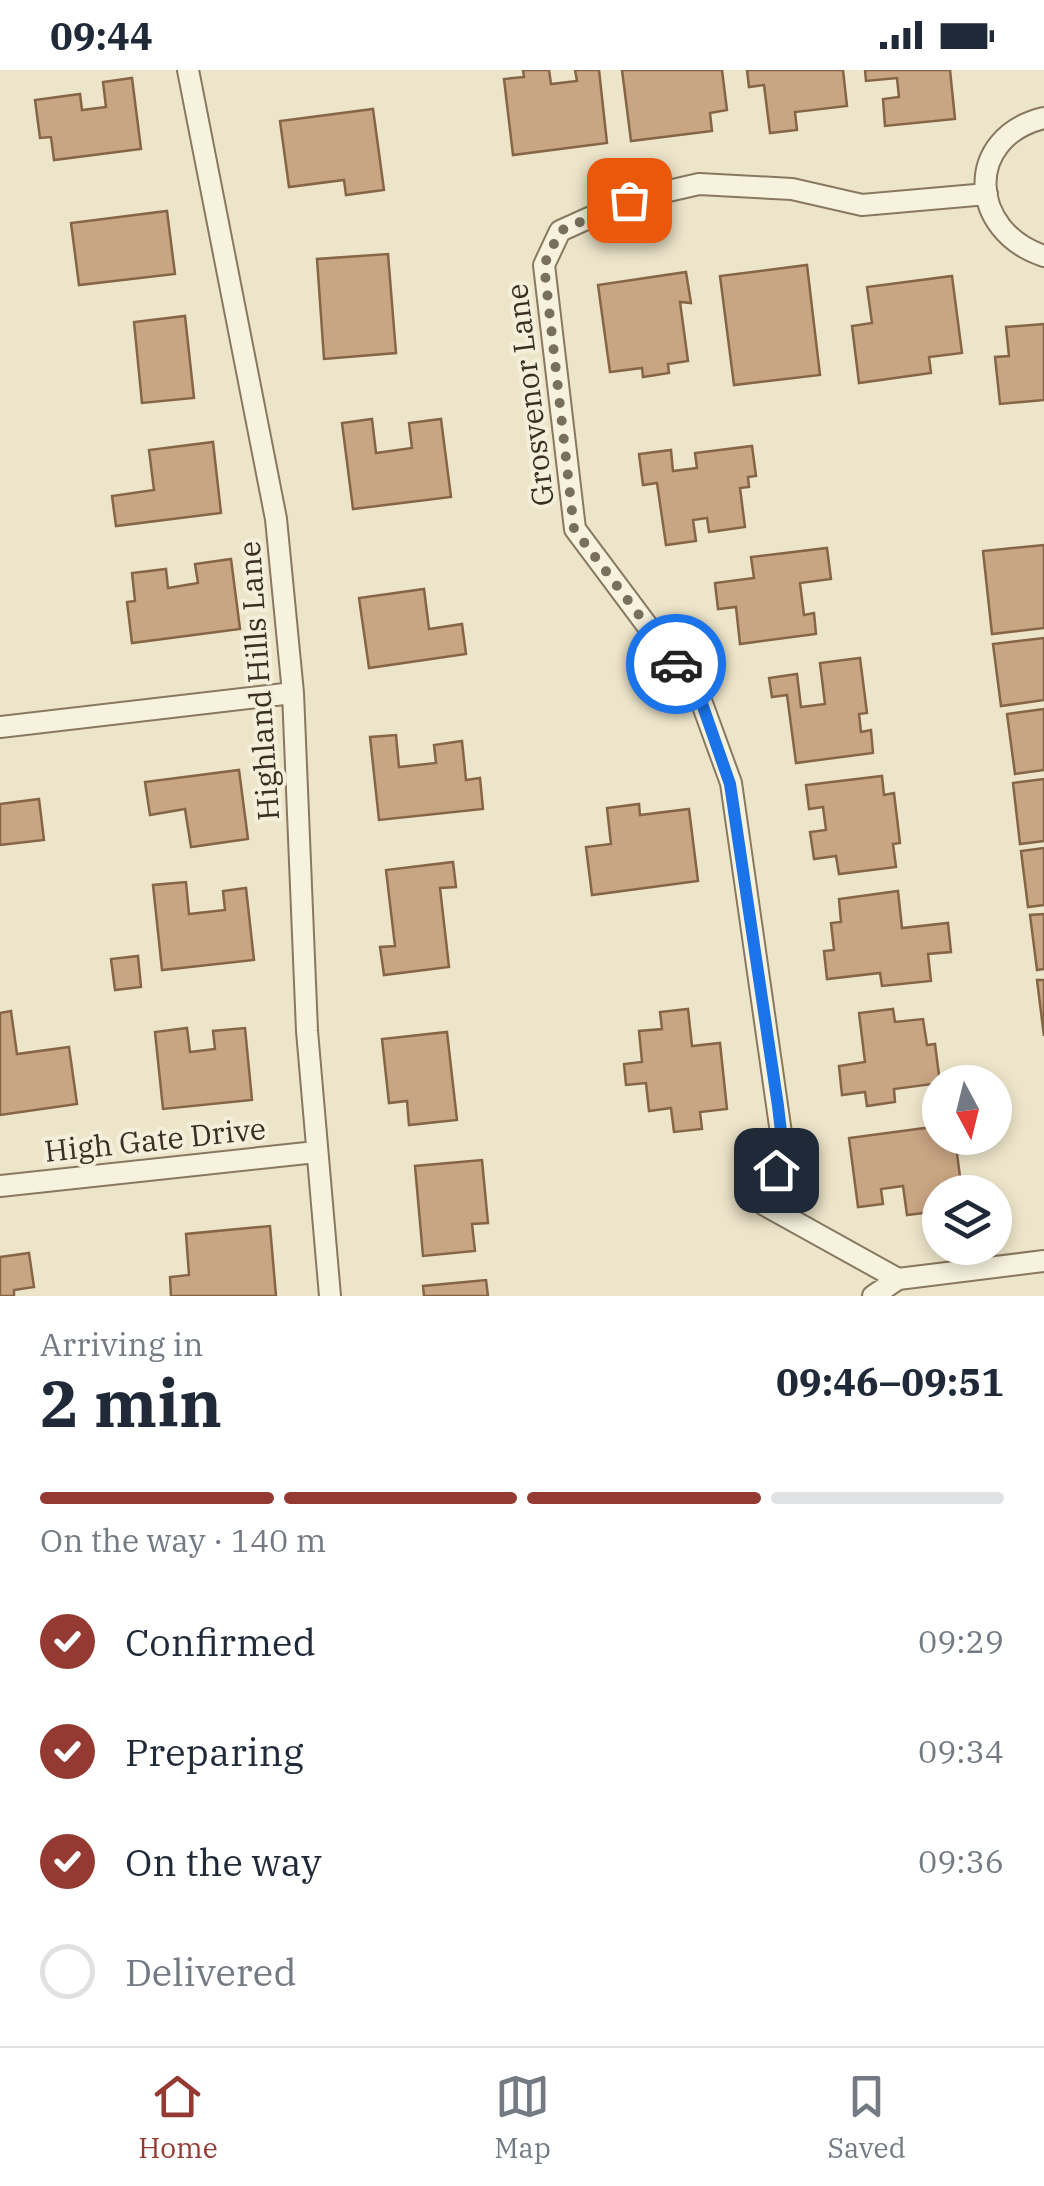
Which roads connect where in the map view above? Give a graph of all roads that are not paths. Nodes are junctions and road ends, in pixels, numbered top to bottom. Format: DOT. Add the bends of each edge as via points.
graph roads {
  1 [pos="188,70"];
  2 [pos="1044,118"];
  3 [pos="987,194"];
  4 [pos="1044,256"];
  5 [pos="292,693"];
  6 [pos="0,727"];
  7 [pos="316,1152"];
  8 [pos="0,1186"];
  9 [pos="1044,1260"];
  10 [pos="898,1279"];
  11 [pos="330,1296"];
  12 [pos="872,1296"];
  1 -- 5 [label="street, Highland Hills Lane" via="276,519"];
  2 -- 3 [label="street" via="1006,137 991,158"];
  3 -- 4 [label="street" via="1002,232"];
  3 -- 10 [label="street, Grosvenor Lane" via="862,205 792,189 699,184 629,200 560,231 544,265 574,529 699,695 730,784 782,1140 763,1204"];
  5 -- 6 [label="street"];
  5 -- 7 [label="street, Highland Hills Lane"];
  7 -- 8 [label="street, High Gate Drive"];
  7 -- 11 [label="street, Highland Hills Lane"];
  9 -- 10 [label="street"];
  10 -- 12 [label="street"];
}
